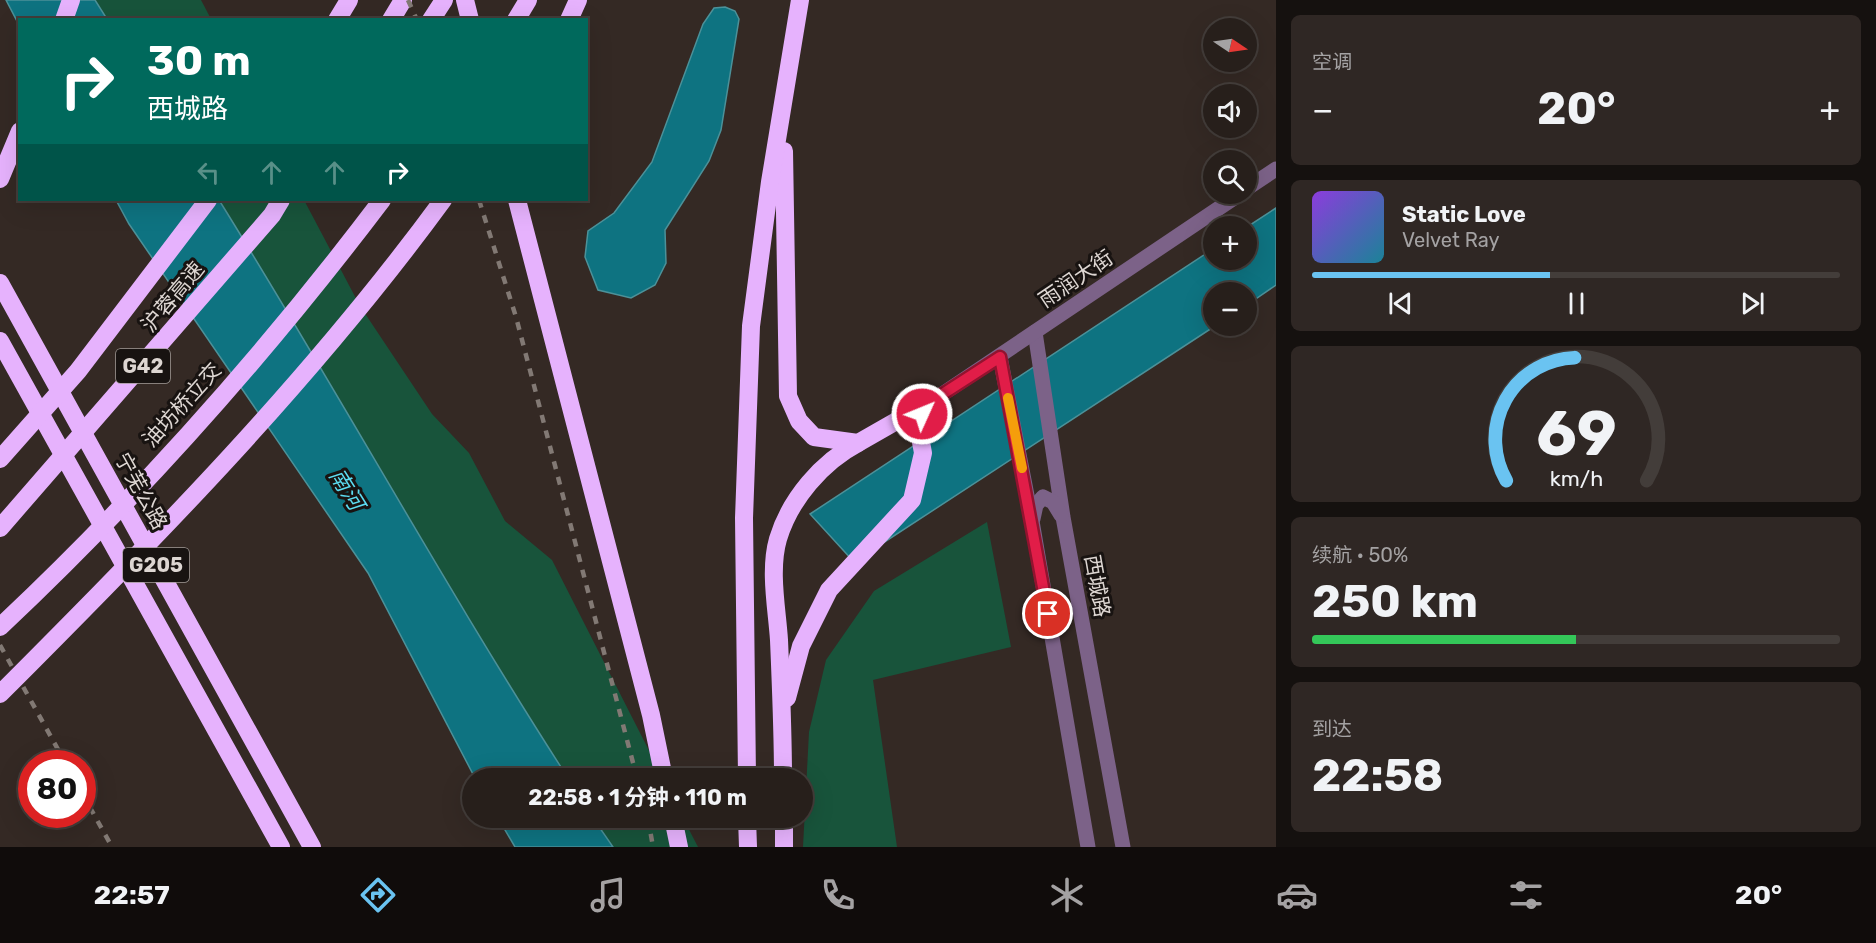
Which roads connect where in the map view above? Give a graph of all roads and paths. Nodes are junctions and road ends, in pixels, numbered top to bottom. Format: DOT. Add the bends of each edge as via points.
graph roads {
  1 [pos="71,0"];
  2 [pos="403,0"];
  3 [pos="444,0"];
  4 [pos="465,0"];
  5 [pos="528,0"];
  6 [pos="578,0"];
  7 [pos="800,0"];
  8 [pos="65,18"];
  9 [pos="392,18"];
  10 [pos="432,18"];
  11 [pos="470,18"];
  12 [pos="517,18"];
  13 [pos="570,18"];
  14 [pos="783,114"];
  15 [pos="18,136"];
  16 [pos="1276,170"];
  17 [pos="0,179"];
  18 [pos="1257,182"];
  19 [pos="207,201"];
  20 [pos="381,201"];
  21 [pos="441,201"];
  22 [pos="517,201"];
  23 [pos="1225,204"];
  24 [pos="276,207"];
  25 [pos="0,283"];
  26 [pos="1035,332"];
  27 [pos="0,341"];
  28 [pos="1000,357"];
  29 [pos="935,399"];
  30 [pos="858,443"];
  31 [pos="0,459"];
  32 [pos="1063,517"];
  33 [pos="1032,521"];
  34 [pos="0,528"];
  35 [pos="0,627"];
  36 [pos="0,694"];
  37 [pos="783,712"];
  38 [pos="662,768"];
  39 [pos="747,768"];
  40 [pos="783,768"];
  41 [pos="675,828"];
  42 [pos="747,828"];
  43 [pos="784,828"];
  44 [pos="281,847"];
  45 [pos="312,847"];
  46 [pos="679,847"];
  47 [pos="748,847"];
  48 [pos="784,847"];
  49 [pos="1088,847"];
  50 [pos="1123,847"];
  1 -- 8 [label="highway"];
  2 -- 9 [label="highway"];
  3 -- 10 [label="highway"];
  4 -- 11 [label="highway"];
  5 -- 12 [label="highway"];
  6 -- 13 [label="highway"];
  7 -- 14 [label="highway"];
  14 -- 30 [label="highway" via="788,396 799,421 814,437"];
  14 -- 39 [label="highway" via="770,182 752,326 744,518"];
  15 -- 17 [label="highway"];
  16 -- 18 [label="street"];
  19 -- 31 [label="highway, 沪蓉高速 / G42, bridge" via="78,371"];
  20 -- 35 [label="highway, 油坊桥立交, bridge" via="309,296 191,429 113,516"];
  21 -- 36 [label="highway, bridge" via="222,468"];
  22 -- 38 [label="highway"];
  23 -- 26 [label="street, 雨润大街"];
  24 -- 34 [label="highway, 沪蓉高速 / G42, bridge"];
  25 -- 45 [label="highway, 宁芜公路 / G205"];
  26 -- 28 [label="street, 雨润大街"];
  26 -- 32 [label="street, 西城路"];
  27 -- 44 [label="highway, G205"];
  28 -- 29 [label="street, 雨润大街"];
  28 -- 33 [label="street"];
  29 -- 30 [label="highway"];
  29 -- 37 [label="highway" via="922,414 919,431 923,453 912,500 829,590 801,646"];
  30 -- 37 [label="highway" via="840,453 807,486 789,510 777,541 774,575"];
  32 -- 33 [label="street" via="1053,502 1042,497"];
  32 -- 50 [label="street, 西城路"];
  33 -- 49 [label="street"];
  37 -- 40 [label="highway"];
  41 -- 46 [label="highway"];
  42 -- 47 [label="highway"];
  43 -- 48 [label="highway"];
}
